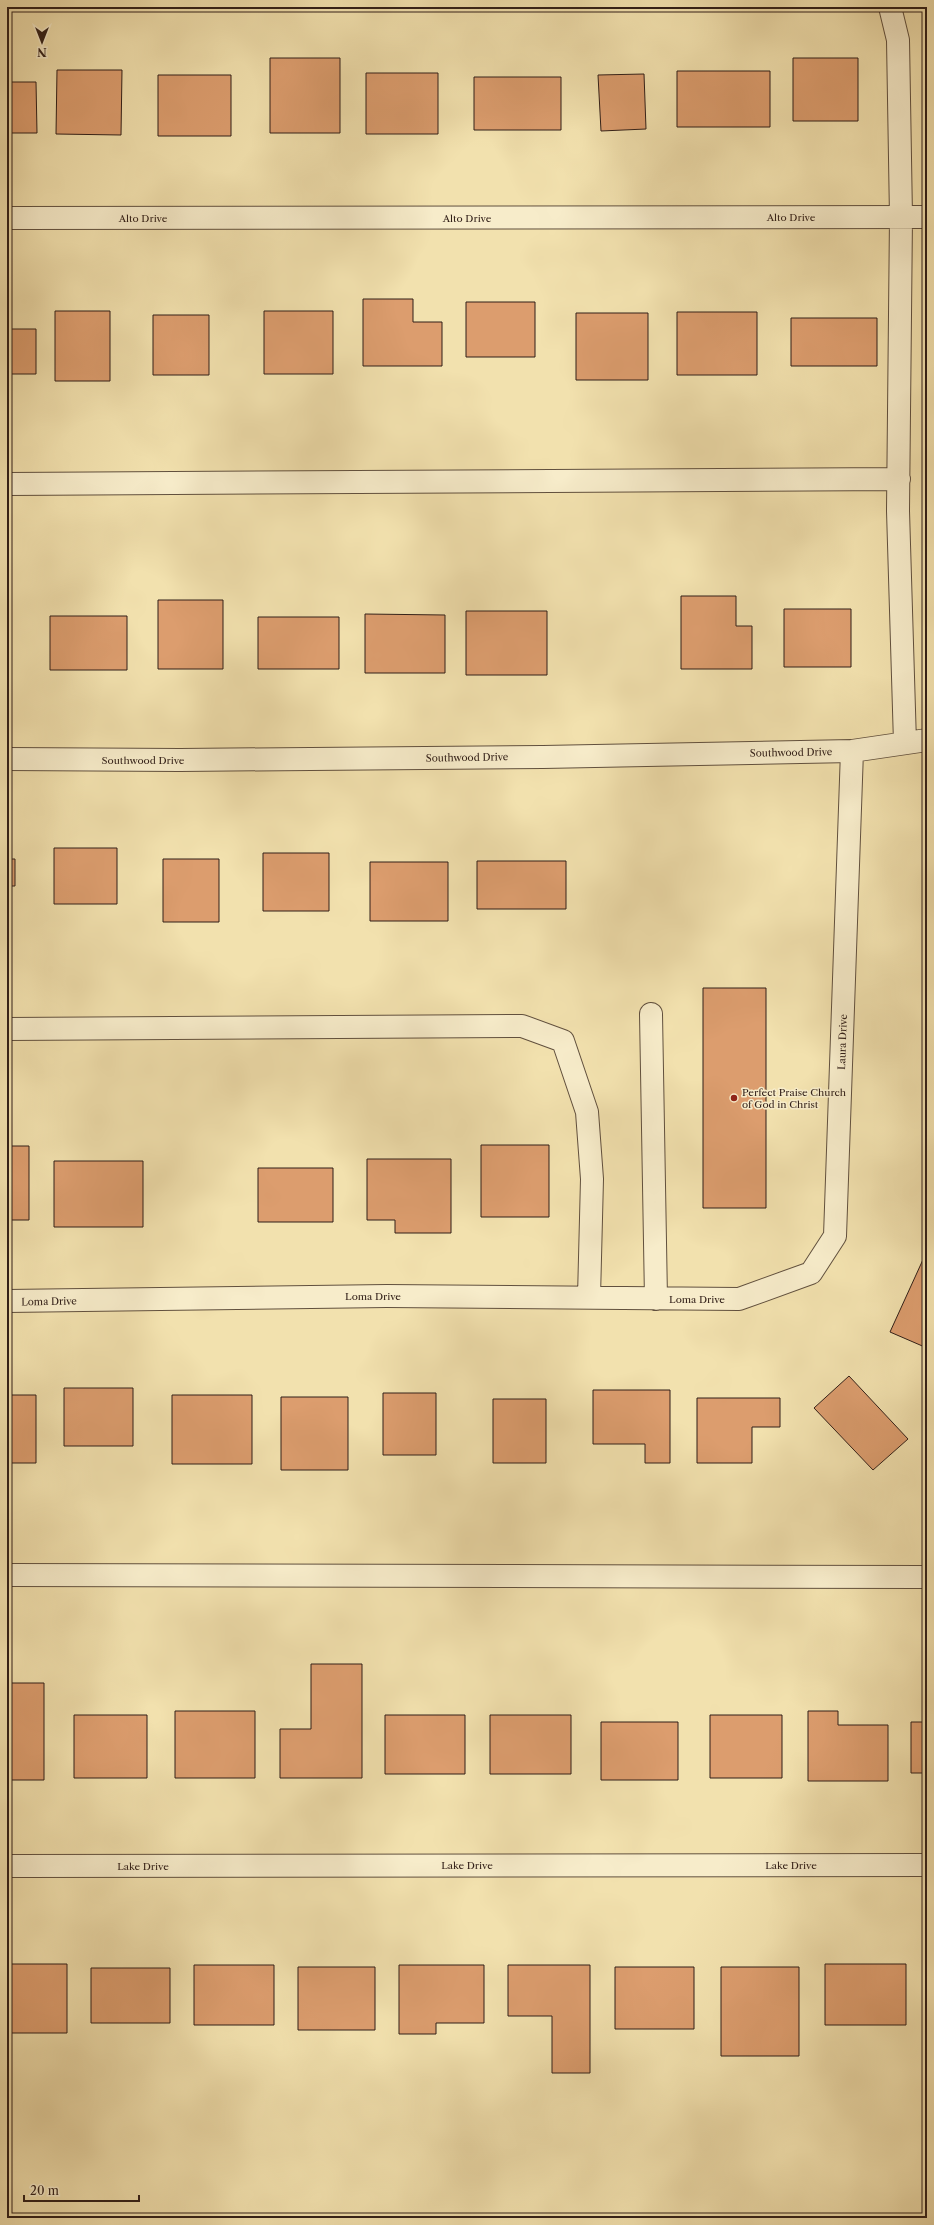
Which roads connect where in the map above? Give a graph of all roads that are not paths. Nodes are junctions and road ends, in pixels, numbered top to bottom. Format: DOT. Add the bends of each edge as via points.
graph roads {
  1 [pos="890,7"];
  2 [pos="901,217"];
  3 [pos="927,217"];
  4 [pos="7,218"];
  5 [pos="899,479"];
  6 [pos="7,484"];
  7 [pos="927,740"];
  8 [pos="905,743"];
  9 [pos="852,751"];
  10 [pos="7,759"];
  11 [pos="650,1014"];
  12 [pos="7,1029"];
  13 [pos="589,1297"];
  14 [pos="656,1299"];
  15 [pos="738,1299"];
  16 [pos="7,1301"];
  17 [pos="7,1575"];
  18 [pos="927,1577"];
  19 [pos="927,1865"];
  20 [pos="7,1866"];
  1 -- 2 [label="street" via="898,40"];
  2 -- 3 [label="street, Alto Drive"];
  2 -- 4 [label="street, Alto Drive"];
  2 -- 5 [label="street"];
  5 -- 6 [label="street"];
  5 -- 8 [label="street"];
  7 -- 8 [label="street, Southwood Drive"];
  8 -- 9 [label="street, Southwood Drive"];
  9 -- 10 [label="street, Southwood Drive" via="527,757"];
  9 -- 15 [label="street, Laura Drive" via="835,1236 811,1273"];
  11 -- 14 [label="street"];
  12 -- 13 [label="street" via="522,1026 562,1041 587,1112 592,1179"];
  13 -- 14 [label="street, Loma Drive"];
  13 -- 16 [label="street, Loma Drive" via="386,1296"];
  14 -- 15 [label="street, Loma Drive"];
  17 -- 18 [label="street"];
  19 -- 20 [label="street, Lake Drive"];
}
